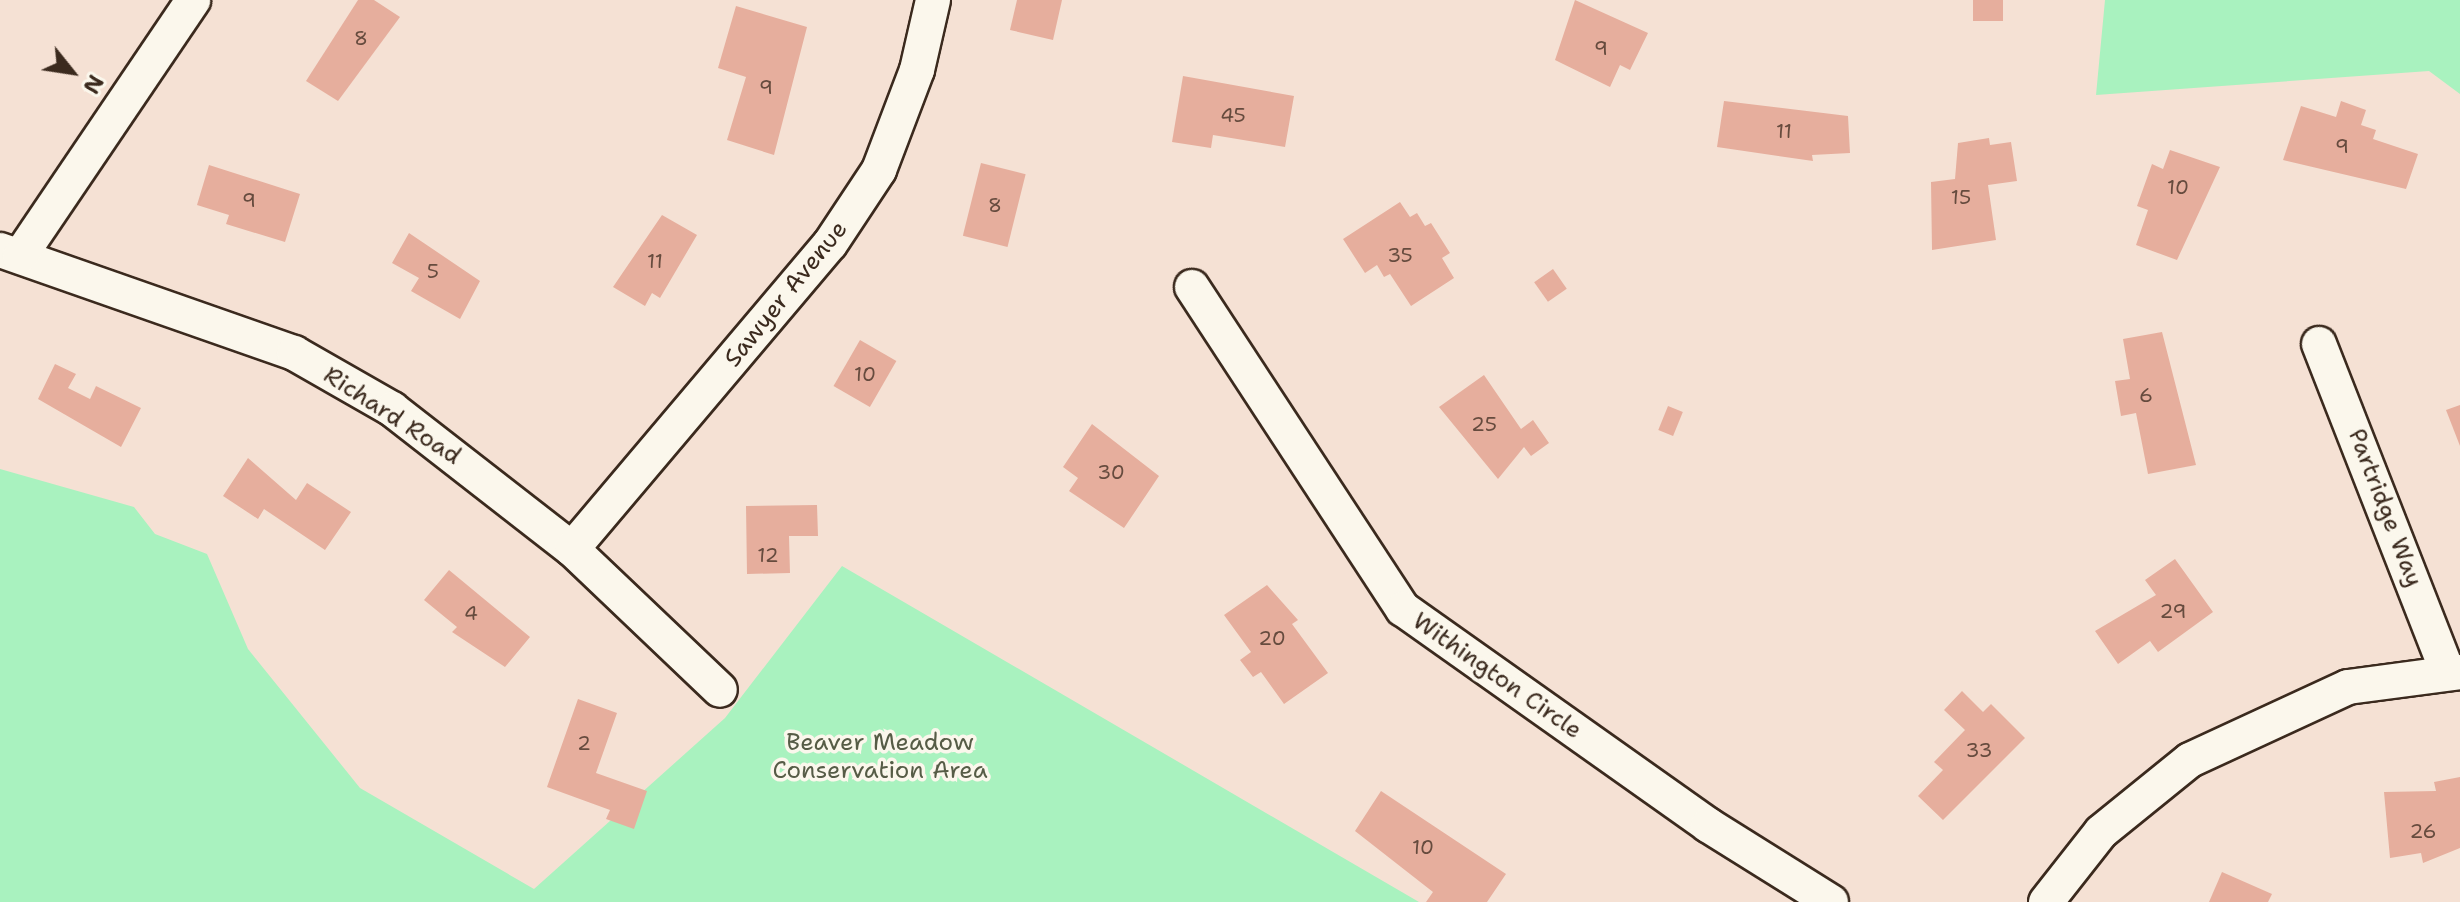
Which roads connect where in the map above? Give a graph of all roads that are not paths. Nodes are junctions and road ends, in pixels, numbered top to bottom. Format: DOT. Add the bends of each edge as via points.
graph roads {
  1 [pos="193,0"];
  2 [pos="933,0"];
  3 [pos="10,253"];
  4 [pos="1192,287"];
  5 [pos="2319,344"];
  6 [pos="572,549"];
  7 [pos="2454,672"];
  8 [pos="720,690"];
  9 [pos="1831,902"];
  10 [pos="2046,902"];
  1 -- 3 [label="street"];
  2 -- 6 [label="street, Sawyer Avenue" via="917,70 879,170 830,244"];
  3 -- 6 [label="street, Richard Road" via="294,353 392,409"];
  4 -- 9 [label="street, Withington Circle" via="1403,609 1708,825"];
  5 -- 7 [label="street, Partridge Way"];
  6 -- 8 [label="street, Richard Road"];
  7 -- 10 [label="street" via="2348,687 2190,760 2101,832"];
}
